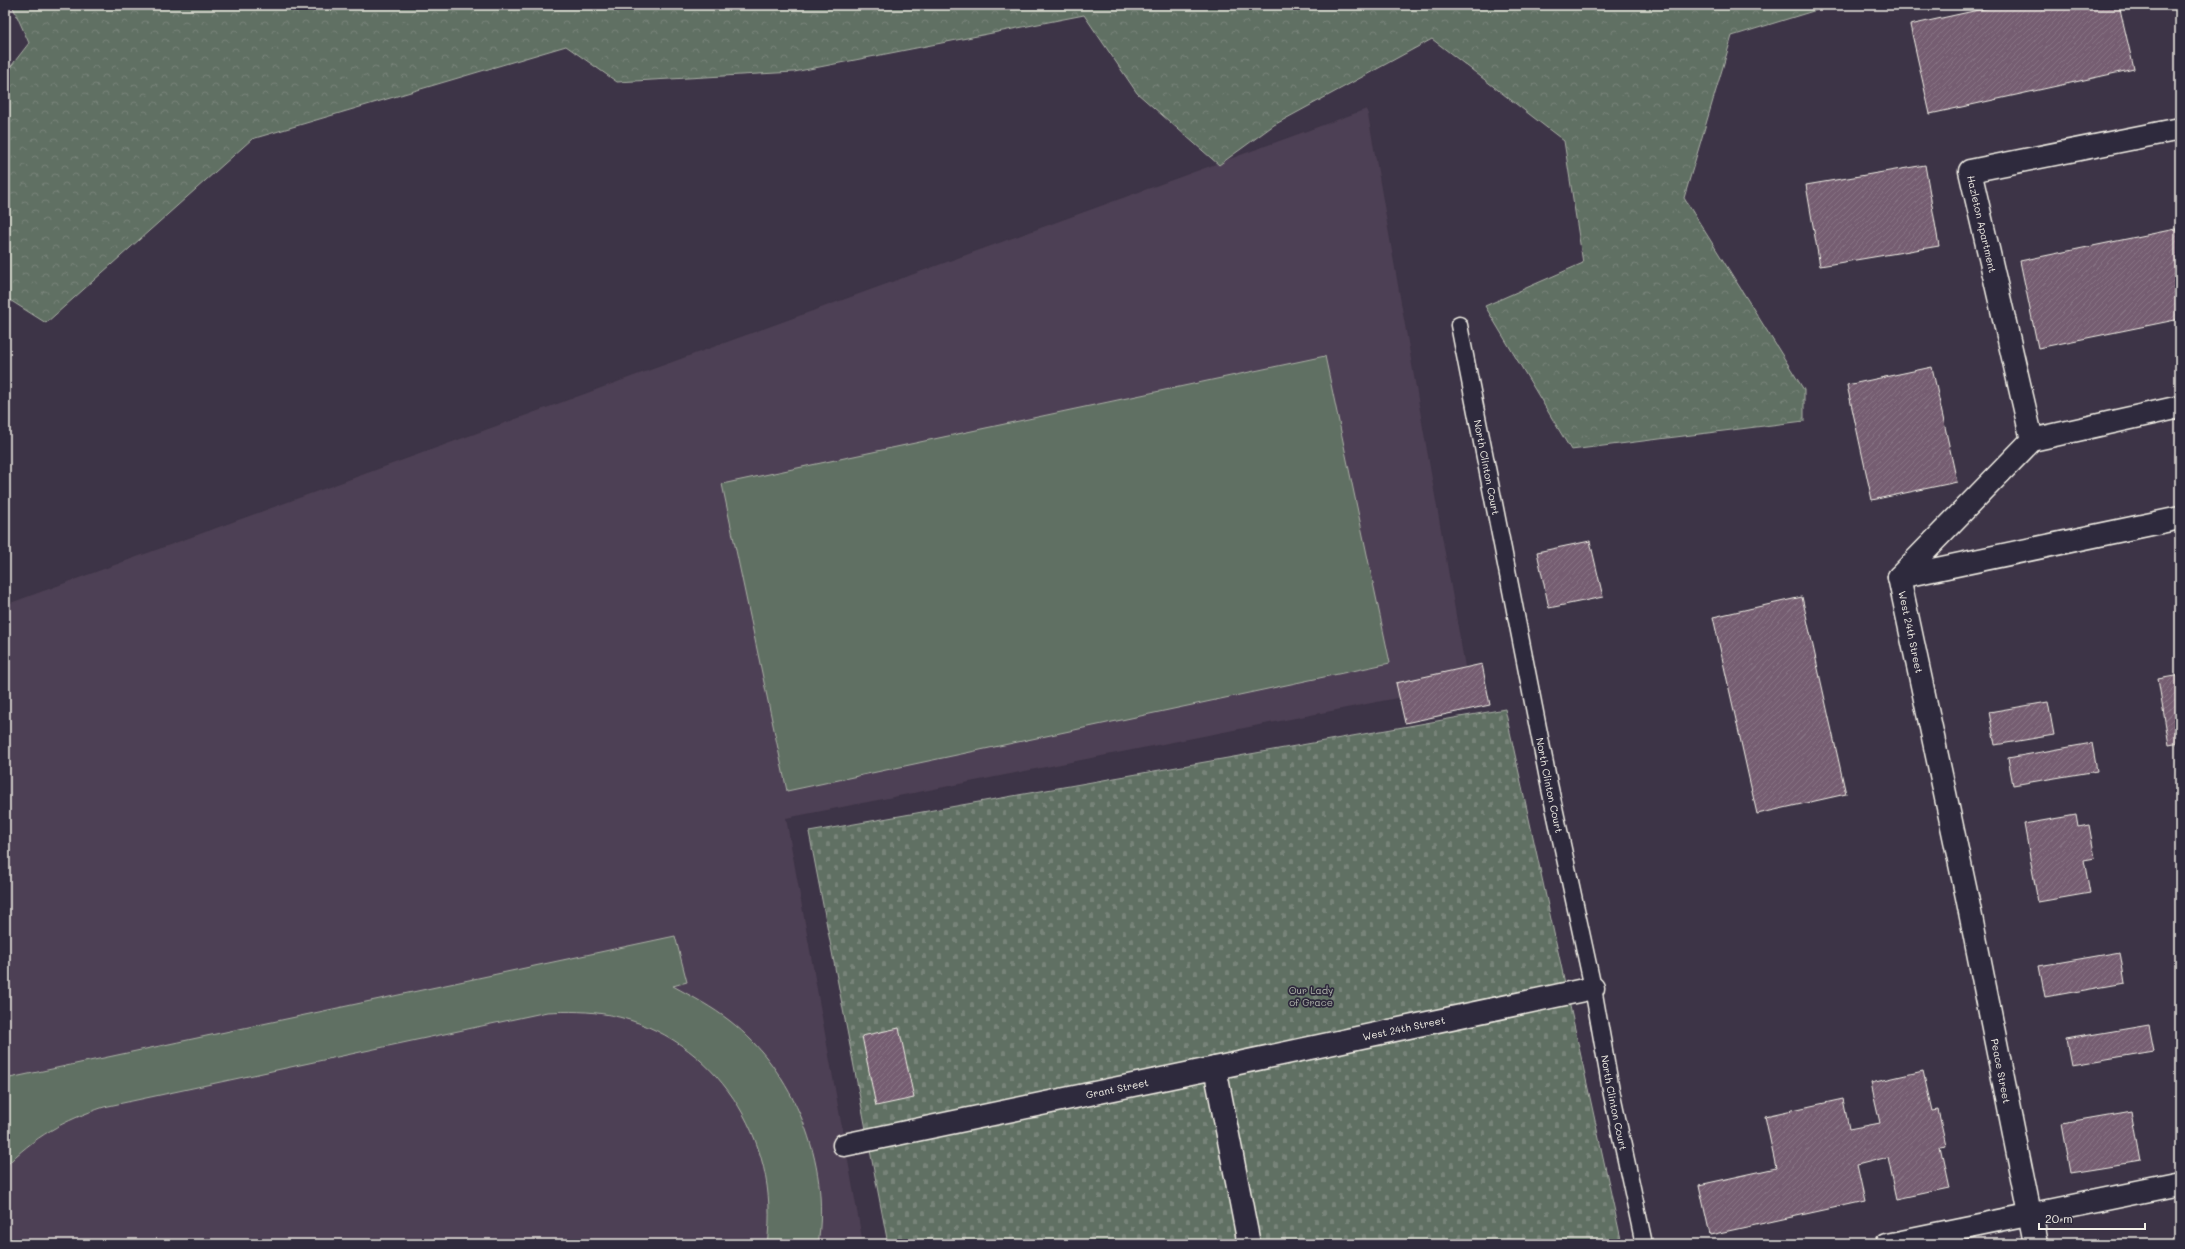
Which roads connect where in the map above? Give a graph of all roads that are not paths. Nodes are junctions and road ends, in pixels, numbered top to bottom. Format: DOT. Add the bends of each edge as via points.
graph roads {
  1 [pos="2180,129"];
  2 [pos="1459,325"];
  3 [pos="2180,407"];
  4 [pos="2032,440"];
  5 [pos="2180,518"];
  6 [pos="1899,577"];
  7 [pos="1967,897"];
  8 [pos="1593,988"];
  9 [pos="1215,1068"];
  10 [pos="844,1145"];
  11 [pos="2180,1184"];
  12 [pos="2029,1214"];
  13 [pos="1249,1244"];
  14 [pos="1644,1244"];
  15 [pos="1887,1244"];
  16 [pos="2036,1244"];
  1 -- 4 [label="street, Hazleton Apartment" via="1970,171"];
  2 -- 8 [label="lane, North Clinton Court" via="1549,784"];
  3 -- 4 [label="street"];
  4 -- 6 [label="street"];
  5 -- 6 [label="street, West 24th Street"];
  6 -- 7 [label="street, West 24th Street"];
  7 -- 12 [label="street, Peace Street"];
  8 -- 9 [label="street, West 24th Street"];
  8 -- 14 [label="lane, North Clinton Court"];
  9 -- 10 [label="street, Grant Street"];
  9 -- 13 [label="street"];
  11 -- 12 [label="street"];
  12 -- 15 [label="street"];
  12 -- 16 [label="street, Peace Street"];
}
